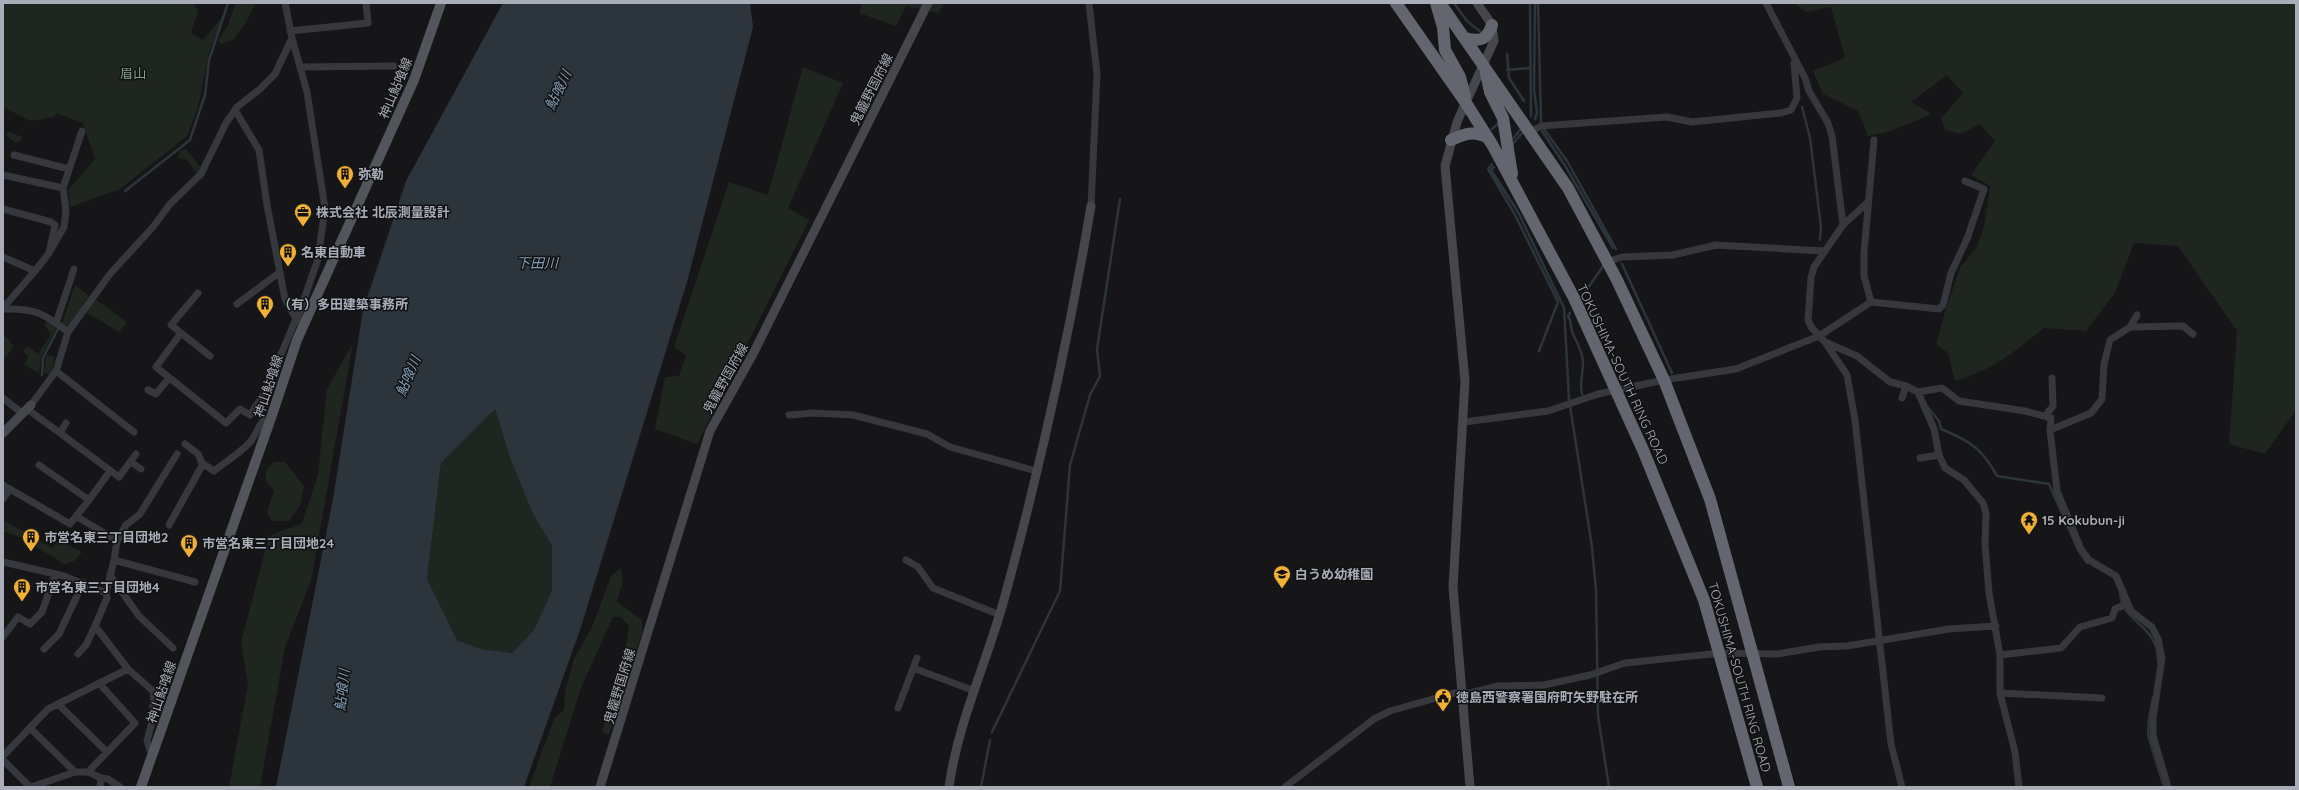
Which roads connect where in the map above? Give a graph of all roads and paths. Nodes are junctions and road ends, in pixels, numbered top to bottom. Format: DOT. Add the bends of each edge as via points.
graph roads {
  1 [pos="288,3"];
  2 [pos="366,3"];
  3 [pos="441,3"];
  4 [pos="928,3"];
  5 [pos="1089,3"];
  6 [pos="1396,3"];
  7 [pos="1436,3"];
  8 [pos="1440,3"];
  9 [pos="1477,3"];
  10 [pos="1766,3"];
  11 [pos="1492,25"];
  12 [pos="291,34"];
  13 [pos="1465,38"];
  14 [pos="1794,58"];
  15 [pos="394,66"];
  16 [pos="300,67"];
  17 [pos="1484,67"];
  18 [pos="1466,102"];
  19 [pos="234,110"];
  20 [pos="82,132"];
  21 [pos="1530,132"];
  22 [pos="1488,138"];
  23 [pos="1451,140"];
  24 [pos="1874,140"];
  25 [pos="14,155"];
  26 [pos="69,169"];
  27 [pos="3,175"];
  28 [pos="1965,181"];
  29 [pos="1514,186"];
  30 [pos="63,188"];
  31 [pos="1868,202"];
  32 [pos="1091,206"];
  33 [pos="3,209"];
  34 [pos="1844,225"];
  35 [pos="1825,251"];
  36 [pos="50,253"];
  37 [pos="3,257"];
  38 [pos="1607,262"];
  39 [pos="74,270"];
  40 [pos="35,271"];
  41 [pos="280,272"];
  42 [pos="198,293"];
  43 [pos="1871,302"];
  44 [pos="237,304"];
  45 [pos="3,309"];
  46 [pos="2137,315"];
  47 [pos="296,319"];
  48 [pos="56,323"];
  49 [pos="2130,327"];
  50 [pos="68,332"];
  51 [pos="181,333"];
  52 [pos="2192,334"];
  53 [pos="1819,336"];
  54 [pos="296,340"];
  55 [pos="1825,342"];
  56 [pos="210,356"];
  57 [pos="56,371"];
  58 [pos="168,378"];
  59 [pos="2052,378"];
  60 [pos="1664,380"];
  61 [pos="1906,386"];
  62 [pos="148,390"];
  63 [pos="1616,391"];
  64 [pos="1918,392"];
  65 [pos="88,396"];
  66 [pos="3,398"];
  67 [pos="1902,398"];
  68 [pos="84,402"];
  69 [pos="27,409"];
  70 [pos="272,415"];
  71 [pos="789,415"];
  72 [pos="2046,415"];
  73 [pos="1464,422"];
  74 [pos="66,423"];
  75 [pos="2050,430"];
  76 [pos="134,432"];
  77 [pos="3,433"];
  78 [pos="60,434"];
  79 [pos="185,444"];
  80 [pos="136,454"];
  81 [pos="177,454"];
  82 [pos="1939,455"];
  83 [pos="1920,458"];
  84 [pos="131,462"];
  85 [pos="203,464"];
  86 [pos="39,465"];
  87 [pos="141,469"];
  88 [pos="110,471"];
  89 [pos="1036,471"];
  90 [pos="3,485"];
  91 [pos="9,490"];
  92 [pos="3,499"];
  93 [pos="89,500"];
  94 [pos="76,516"];
  95 [pos="169,525"];
  96 [pos="117,540"];
  97 [pos="114,560"];
  98 [pos="906,560"];
  99 [pos="3,562"];
  100 [pos="55,575"];
  101 [pos="110,575"];
  102 [pos="195,582"];
  103 [pos="83,584"];
  104 [pos="106,593"];
  105 [pos="2123,605"];
  106 [pos="1000,615"];
  107 [pos="95,626"];
  108 [pos="1996,626"];
  109 [pos="3,637"];
  110 [pos="1880,640"];
  111 [pos="173,648"];
  112 [pos="44,649"];
  113 [pos="1721,653"];
  114 [pos="78,654"];
  115 [pos="1752,655"];
  116 [pos="2000,655"];
  117 [pos="917,658"];
  118 [pos="913,668"];
  119 [pos="128,669"];
  120 [pos="99,683"];
  121 [pos="975,690"];
  122 [pos="1461,693"];
  123 [pos="2000,693"];
  124 [pos="2102,698"];
  125 [pos="58,704"];
  126 [pos="898,708"];
  127 [pos="30,728"];
  128 [pos="107,752"];
  129 [pos="3,756"];
  130 [pos="152,756"];
  131 [pos="3,760"];
  132 [pos="75,772"];
  133 [pos="88,772"];
  134 [pos="101,778"];
  135 [pos="30,787"];
  136 [pos="100,787"];
  137 [pos="120,787"];
  138 [pos="141,787"];
  139 [pos="600,787"];
  140 [pos="949,787"];
  141 [pos="1285,787"];
  142 [pos="1470,787"];
  143 [pos="1757,787"];
  144 [pos="1789,787"];
  145 [pos="1902,787"];
  146 [pos="2019,787"];
  147 [pos="2168,787"];
  1 -- 12 [label="street"];
  2 -- 12 [label="street" via="368,23"];
  3 -- 54 [label="main road, 神山鮎喰線" via="414,80"];
  4 -- 139 [label="street, 鬼籠野国府線" via="753,354 710,431"];
  5 -- 32 [label="street" via="1097,74"];
  6 -- 18 [label="highway, TOKUSHIMA-SOUTH RING ROAD"];
  7 -- 18 [label="highway" via="1443,27 1445,50 1460,77"];
  8 -- 13 [label="highway, TOKUSHIMA-SOUTH RING ROAD"];
  9 -- 11 [label="street"];
  10 -- 14 [label="street"];
  11 -- 13 [label="highway" via="1484,39"];
  11 -- 17 [label="street" via="1494,41"];
  12 -- 16 [label="street"];
  12 -- 19 [label="street" via="275,74"];
  13 -- 17 [label="highway, TOKUSHIMA-SOUTH RING ROAD"];
  14 -- 21 [label="street" via="1797,98 1791,110 1781,113 1692,122 1667,117 1541,126"];
  14 -- 34 [label="street" via="1809,91 1823,112 1832,136"];
  15 -- 16 [label="street"];
  16 -- 47 [label="street" via="307,92 325,208 318,259"];
  17 -- 18 [label="street"];
  17 -- 21 [label="highway, TOKUSHIMA-SOUTH RING ROAD"];
  17 -- 29 [label="highway" via="1490,92 1504,118"];
  18 -- 22 [label="highway, TOKUSHIMA-SOUTH RING ROAD"];
  18 -- 23 [label="street"];
  19 -- 41 [label="street" via="259,150"];
  19 -- 50 [label="street" via="201,174 170,204 153,227 110,274"];
  20 -- 26 [label="street"];
  21 -- 38 [label="highway, TOKUSHIMA-SOUTH RING ROAD" via="1568,188"];
  22 -- 23 [label="highway" via="1482,134 1469,133"];
  22 -- 29 [label="highway, TOKUSHIMA-SOUTH RING ROAD"];
  23 -- 73 [label="street" via="1445,166 1466,381"];
  24 -- 31 [label="street"];
  25 -- 26 [label="street"];
  26 -- 30 [label="street"];
  27 -- 30 [label="street"];
  28 -- 43 [label="street" via="1984,189 1967,239 1951,273 1943,305 1939,310"];
  29 -- 63 [label="highway, TOKUSHIMA-SOUTH RING ROAD" via="1574,298"];
  30 -- 36 [label="street" via="66,211 64,227"];
  31 -- 34 [label="street"];
  31 -- 43 [label="street" via="1864,276"];
  32 -- 89 [label="street" via="1079,275"];
  33 -- 36 [label="street" via="55,225"];
  34 -- 35 [label="street"];
  35 -- 38 [label="street" via="1716,245 1673,255 1622,258"];
  35 -- 53 [label="street" via="1814,267 1808,305 1808,320"];
  36 -- 40 [label="street"];
  37 -- 40 [label="street"];
  38 -- 60 [label="highway, TOKUSHIMA-SOUTH RING ROAD"];
  39 -- 48 [label="street"];
  40 -- 45 [label="street"];
  41 -- 44 [label="street"];
  41 -- 47 [label="street" via="285,299"];
  42 -- 51 [label="street" via="171,325"];
  43 -- 53 [label="street"];
  45 -- 48 [label="street" via="23,308 45,314"];
  46 -- 49 [label="street"];
  47 -- 54 [label="street"];
  47 -- 58 [label="street" via="264,394 250,415 240,409 226,423"];
  48 -- 50 [label="street"];
  49 -- 52 [label="street" via="2183,326"];
  49 -- 75 [label="street" via="2110,340 2104,364 2102,399 2091,413"];
  50 -- 57 [label="street"];
  51 -- 56 [label="street"];
  51 -- 58 [label="street" via="156,367"];
  53 -- 55 [label="street"];
  53 -- 60 [label="street" via="1736,369"];
  54 -- 70 [label="main road, 神山鮎喰線"];
  55 -- 61 [label="street" via="1857,356 1890,382"];
  55 -- 110 [label="street" via="1843,365 1850,390"];
  57 -- 65 [label="street"];
  57 -- 69 [label="street"];
  58 -- 62 [label="street" via="156,394"];
  59 -- 72 [label="street" via="2053,406"];
  60 -- 63 [label="street"];
  60 -- 115 [label="highway, TOKUSHIMA-SOUTH RING ROAD" via="1710,499"];
  61 -- 64 [label="street"];
  61 -- 67 [label="street"];
  63 -- 73 [label="street" via="1548,411"];
  63 -- 113 [label="highway, TOKUSHIMA-SOUTH RING ROAD" via="1671,514"];
  64 -- 72 [label="street" via="1942,388 1959,401"];
  64 -- 82 [label="street" via="1934,429"];
  65 -- 68 [label="street"];
  65 -- 76 [label="street" via="118,423"];
  66 -- 69 [label="street"];
  69 -- 77 [label="street"];
  69 -- 78 [label="street"];
  70 -- 85 [label="street" via="257,427 251,441 214,471"];
  70 -- 130 [label="main road, 神山鮎喰線"];
  71 -- 89 [label="street" via="813,413 853,416 927,434 950,446"];
  72 -- 75 [label="street" via="2050,418"];
  73 -- 122 [label="street" via="1454,587"];
  74 -- 78 [label="street"];
  75 -- 105 [label="street" via="2057,490 2081,548 2089,560 2116,576 2123,589"];
  78 -- 88 [label="street"];
  79 -- 85 [label="street" via="198,454"];
  80 -- 84 [label="street"];
  81 -- 96 [label="street" via="140,514 126,525"];
  82 -- 83 [label="street"];
  82 -- 108 [label="street" via="1945,468 1964,480 1986,513 1986,560"];
  84 -- 87 [label="street"];
  84 -- 88 [label="street" via="119,478"];
  85 -- 95 [label="street"];
  86 -- 93 [label="street" via="50,468 80,489"];
  88 -- 93 [label="street"];
  89 -- 106 [label="street"];
  90 -- 91 [label="street"];
  91 -- 92 [label="street"];
  91 -- 94 [label="street" via="70,524"];
  93 -- 94 [label="street"];
  94 -- 96 [label="street"];
  96 -- 97 [label="street"];
  97 -- 101 [label="street"];
  97 -- 102 [label="street"];
  98 -- 106 [label="street" via="918,567 933,588"];
  99 -- 100 [label="street"];
  100 -- 103 [label="street"];
  100 -- 109 [label="street" via="42,612 30,624 18,616"];
  101 -- 104 [label="street"];
  101 -- 111 [label="street" via="139,616"];
  103 -- 104 [label="street"];
  103 -- 112 [label="street" via="59,634"];
  104 -- 107 [label="street" via="107,598"];
  105 -- 116 [label="street" via="2112,613 2112,618 2080,627 2061,648"];
  105 -- 147 [label="street" via="2152,627 2160,647 2161,670 2153,718 2154,736"];
  106 -- 121 [label="street"];
  107 -- 114 [label="street" via="86,645"];
  107 -- 119 [label="street"];
  108 -- 110 [label="street" via="1949,629"];
  108 -- 116 [label="street"];
  110 -- 115 [label="street" via="1847,646"];
  110 -- 145 [label="street" via="1891,744"];
  113 -- 115 [label="street"];
  113 -- 122 [label="street" via="1625,663 1544,685 1498,686"];
  113 -- 143 [label="highway, TOKUSHIMA-SOUTH RING ROAD"];
  115 -- 144 [label="highway, TOKUSHIMA-SOUTH RING ROAD"];
  116 -- 123 [label="street"];
  117 -- 118 [label="street"];
  118 -- 121 [label="street"];
  118 -- 126 [label="street"];
  119 -- 120 [label="street"];
  119 -- 130 [label="street" via="154,692 152,722 147,741"];
  120 -- 125 [label="street"];
  120 -- 128 [label="street" via="135,723"];
  121 -- 140 [label="street" via="960,735"];
  122 -- 141 [label="street" via="1390,710 1374,719"];
  122 -- 142 [label="street"];
  123 -- 124 [label="street"];
  123 -- 146 [label="street" via="2012,735"];
  125 -- 127 [label="street" via="48,709"];
  125 -- 128 [label="street"];
  127 -- 129 [label="street"];
  127 -- 132 [label="street"];
  128 -- 133 [label="street"];
  130 -- 138 [label="main road, 神山鮎喰線"];
  131 -- 135 [label="street"];
  132 -- 133 [label="street"];
  132 -- 135 [label="street"];
  133 -- 134 [label="street"];
  134 -- 136 [label="street"];
  134 -- 137 [label="street" via="108,779"];
}
